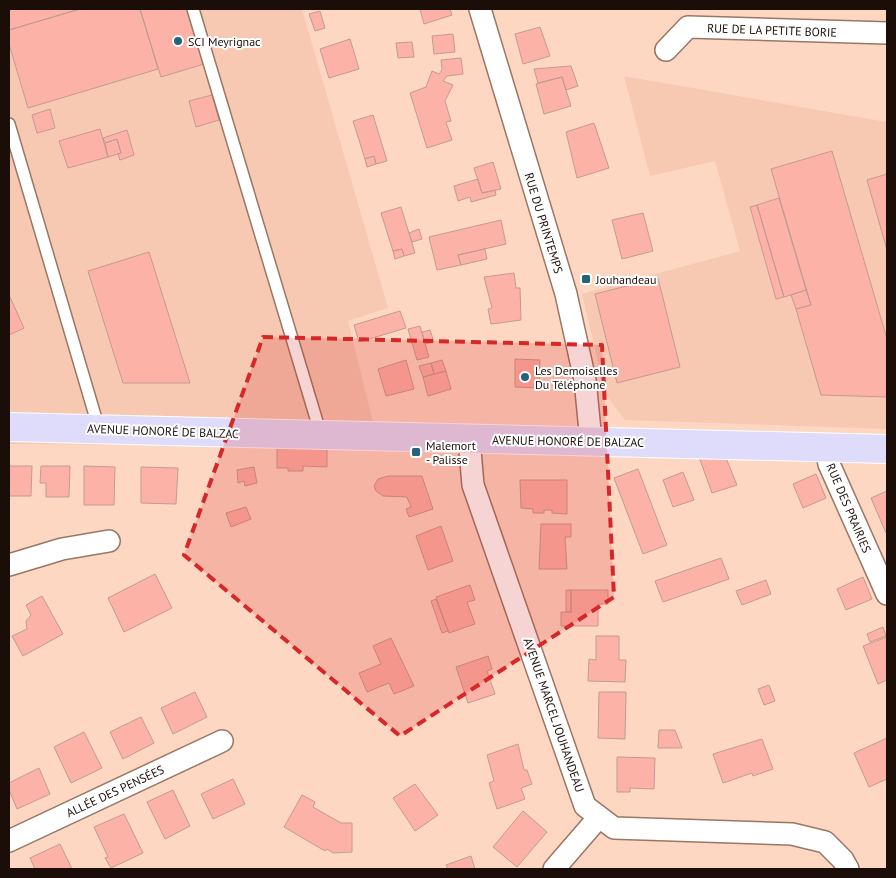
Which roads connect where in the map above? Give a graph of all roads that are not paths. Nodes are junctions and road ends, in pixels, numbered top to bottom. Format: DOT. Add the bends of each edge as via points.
graph roads {
  1 [pos="193,9"];
  2 [pos="480,9"];
  3 [pos="887,33"];
  4 [pos="666,50"];
  5 [pos="9,124"];
  6 [pos="9,426"];
  7 [pos="99,429"];
  8 [pos="321,435"];
  9 [pos="469,439"];
  10 [pos="590,442"];
  11 [pos="826,448"];
  12 [pos="887,449"];
  13 [pos="110,541"];
  14 [pos="9,565"];
  15 [pos="887,594"];
  16 [pos="222,741"];
  17 [pos="599,817"];
  18 [pos="9,841"];
  19 [pos="554,869"];
  20 [pos="848,869"];
  1 -- 8 [label="lane"];
  2 -- 10 [label="street, RUE DU PRINTEMPS" via="566,294 585,380"];
  3 -- 4 [label="street, RUE DE LA PETITE BORIE" via="688,27"];
  5 -- 7 [label="lane"];
  6 -- 7 [label="main road, AVENUE HONORÉ DE BALZAC"];
  7 -- 8 [label="main road, AVENUE HONORÉ DE BALZAC"];
  8 -- 9 [label="main road, AVENUE HONORÉ DE BALZAC"];
  9 -- 10 [label="main road, AVENUE HONORÉ DE BALZAC"];
  9 -- 17 [label="street, AVENUE MARCEL JOUHANDEAU" via="473,485 585,806"];
  10 -- 11 [label="main road, AVENUE HONORÉ DE BALZAC"];
  11 -- 12 [label="main road, AVENUE HONORÉ DE BALZAC"];
  11 -- 15 [label="street, RUE DES PRAIRIES" via="829,464"];
  13 -- 14 [label="street" via="62,548"];
  16 -- 18 [label="street, ALLÉE DES PENSÉES"];
  17 -- 19 [label="street"];
  17 -- 20 [label="street, AVENUE MARCEL JOUHANDEAU" via="614,828 792,834 825,842"];
}
